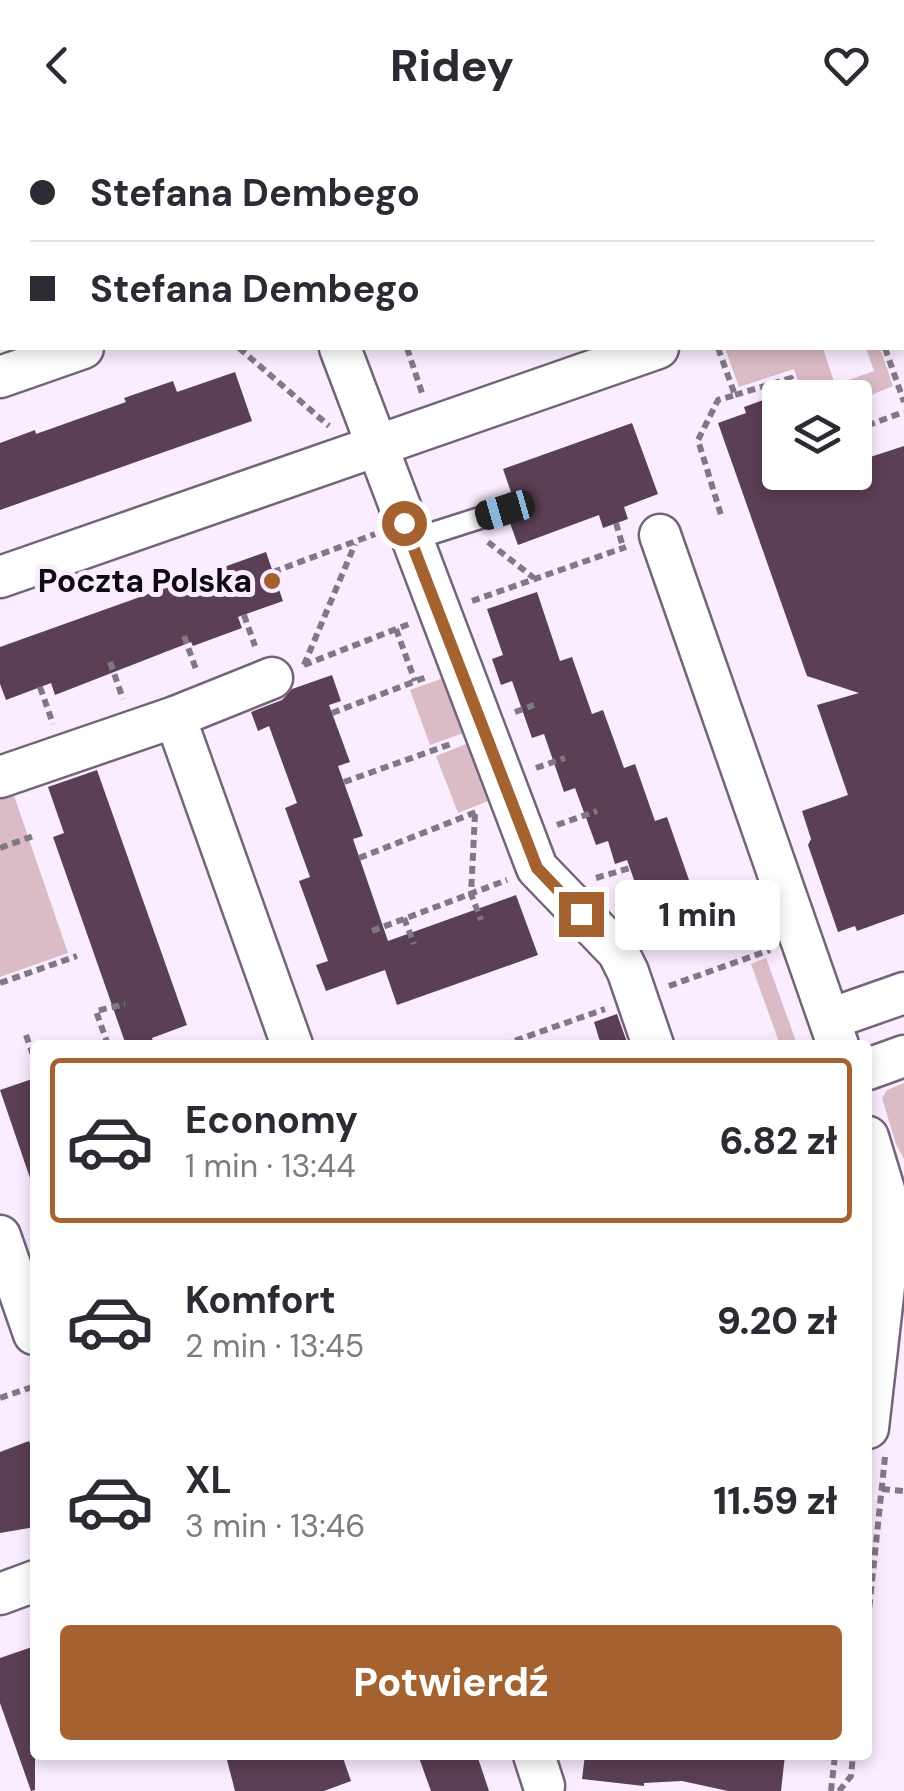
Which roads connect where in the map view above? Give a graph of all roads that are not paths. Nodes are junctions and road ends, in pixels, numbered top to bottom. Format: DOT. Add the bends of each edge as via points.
graph roads {
  1 [pos="341,350"];
  2 [pos="652,350"];
  3 [pos="62,351"];
  4 [pos="0,377"];
  5 [pos="367,450"];
  6 [pos="505,510"];
  7 [pos="408,531"];
  8 [pos="642,542"];
  9 [pos="0,577"];
  10 [pos="288,672"];
  11 [pos="175,716"];
  12 [pos="0,776"];
  13 [pos="904,993"];
  14 [pos="834,1032"];
  15 [pos="290,1040"];
  16 [pos="651,1040"];
  17 [pos="904,1056"];
  18 [pos="872,1067"];
  19 [pos="872,1150"];
  20 [pos="0,1236"];
  21 [pos="30,1320"];
  22 [pos="30,1336"];
  23 [pos="0,1346"];
  24 [pos="872,1393"];
  25 [pos="30,1583"];
  26 [pos="0,1594"];
  1 -- 5 [label="street"];
  2 -- 5 [label="street"];
  3 -- 4 [label="street"];
  5 -- 7 [label="street"];
  5 -- 9 [label="street"];
  6 -- 7 [label="lane"];
  7 -- 16 [label="street" via="484,733 492,806 537,868 618,952"];
  8 -- 14 [label="street"];
  10 -- 11 [label="street"];
  11 -- 12 [label="street"];
  11 -- 15 [label="street"];
  13 -- 14 [label="street"];
  17 -- 18 [label="street"];
  19 -- 24 [label="street" via="892,1216"];
  20 -- 21 [label="street"];
  22 -- 23 [label="street"];
  25 -- 26 [label="street"];
}
